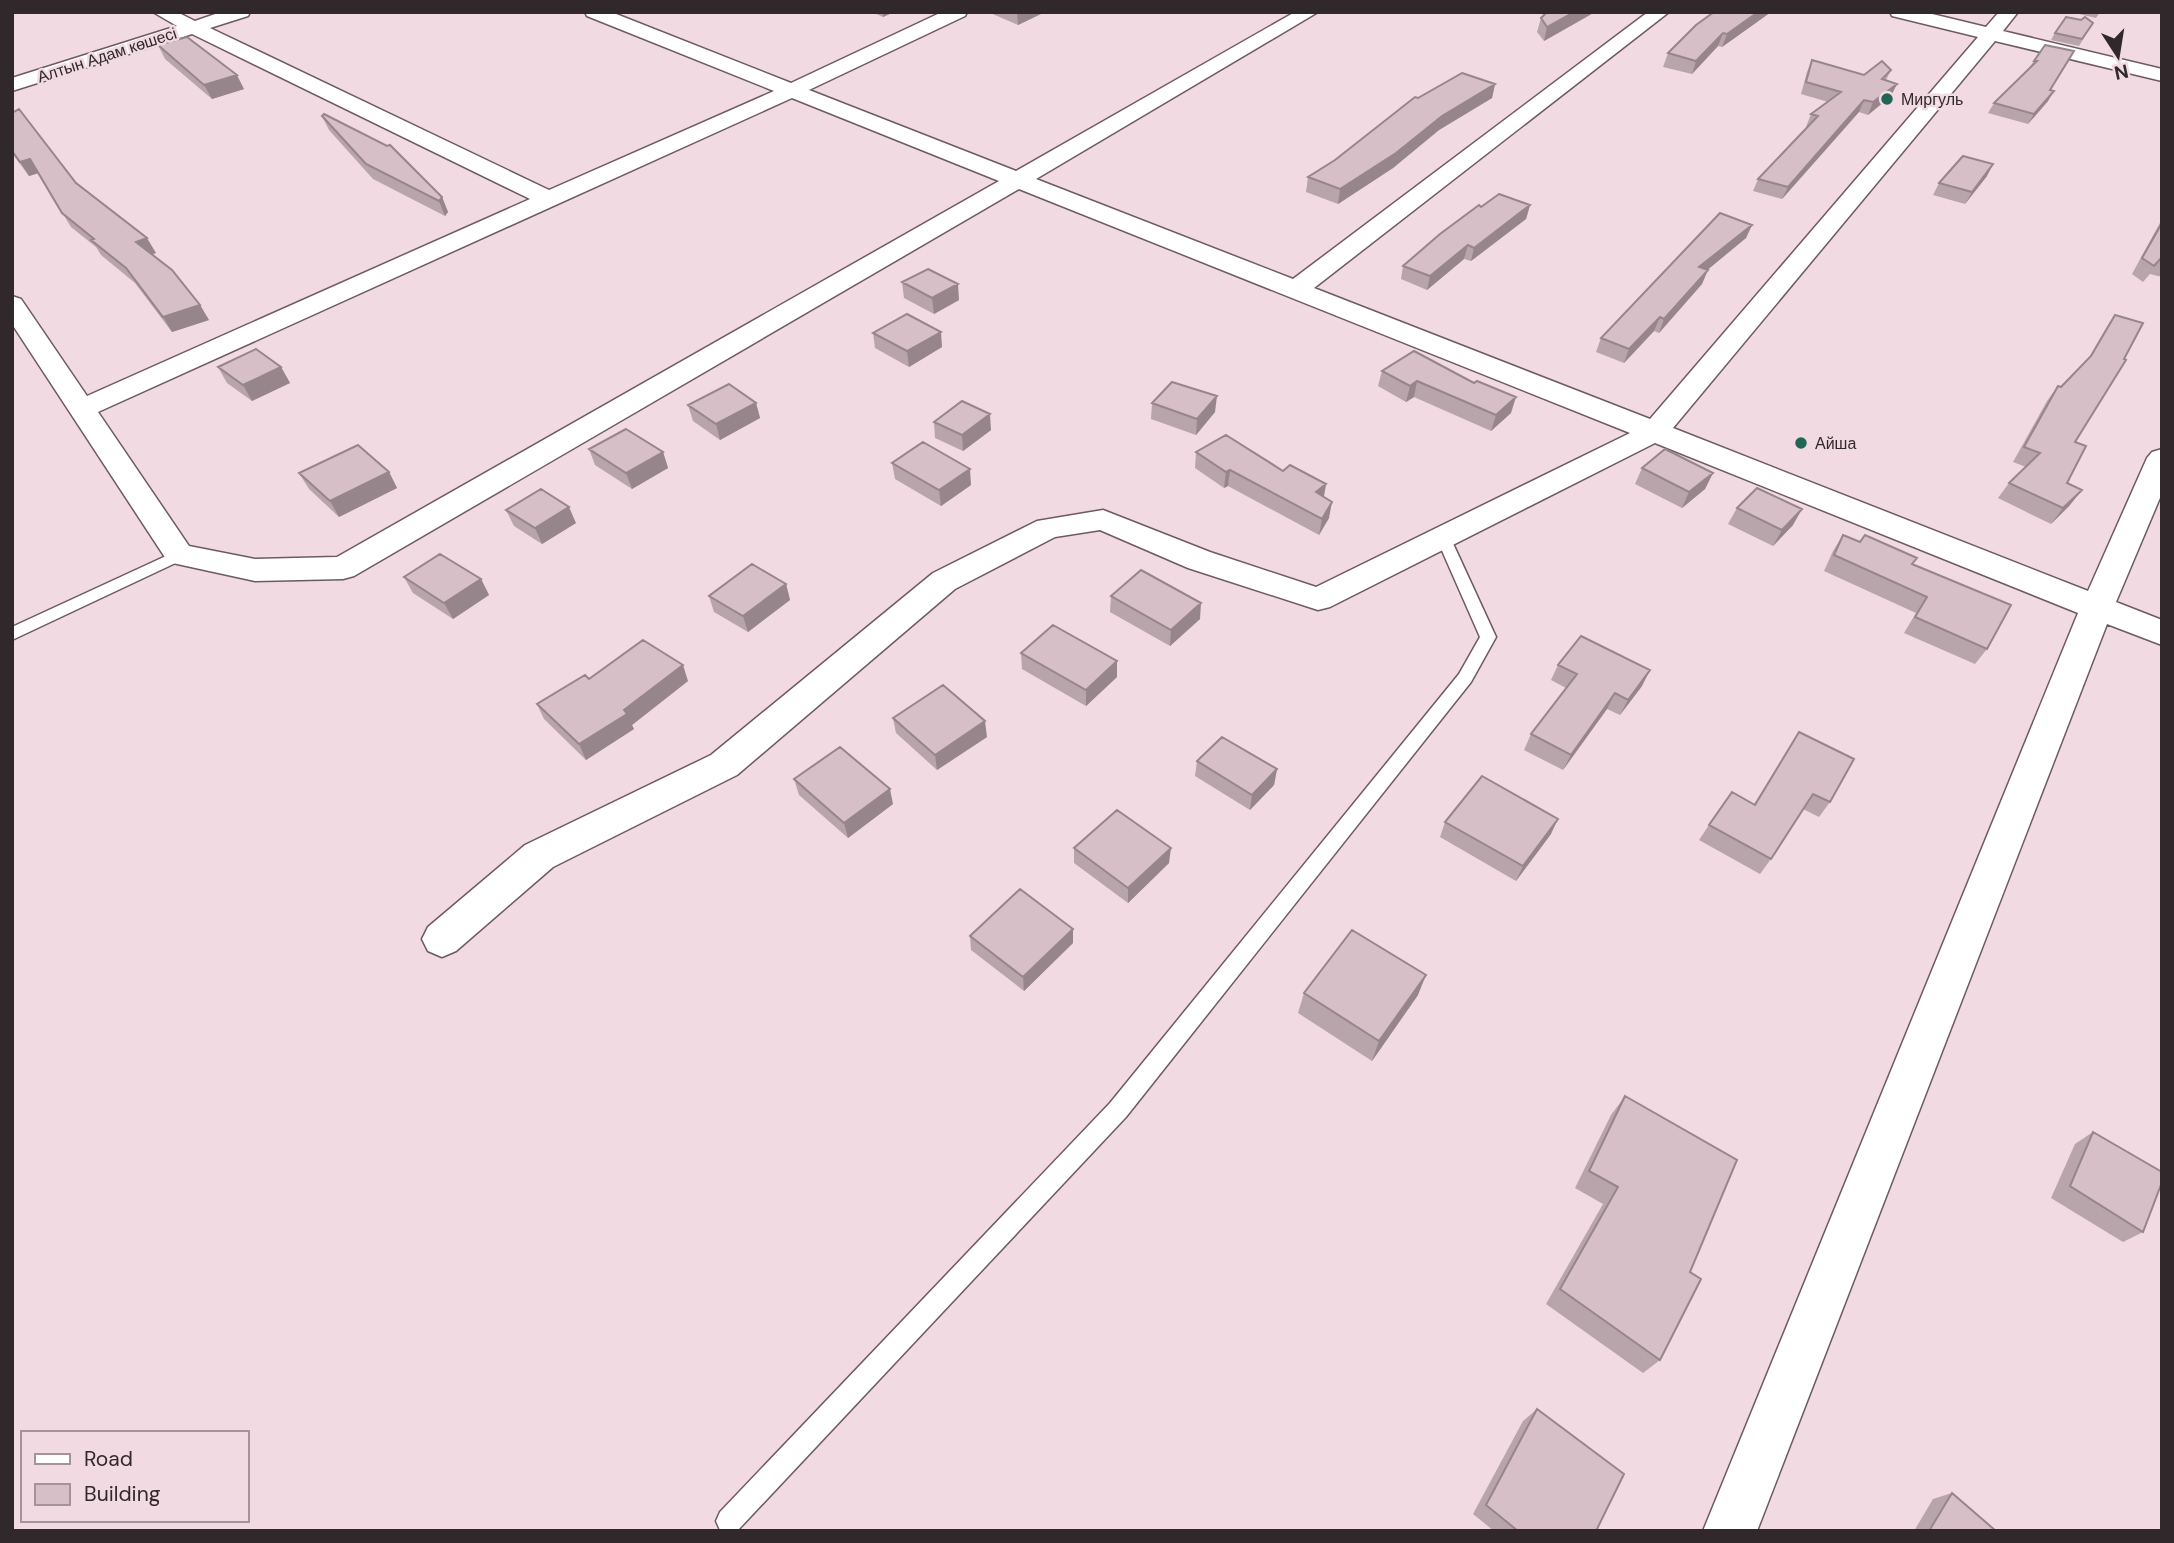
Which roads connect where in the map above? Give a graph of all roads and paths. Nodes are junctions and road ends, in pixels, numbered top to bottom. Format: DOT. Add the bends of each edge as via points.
graph roads {
  1 [pos="162,12"];
  2 [pos="241,12"];
  3 [pos="594,12"];
  4 [pos="958,12"];
  5 [pos="1309,12"];
  6 [pos="1660,12"];
  7 [pos="1899,12"];
  8 [pos="2002,19"];
  9 [pos="193,28"];
  10 [pos="2162,75"];
  11 [pos="12,85"];
  12 [pos="792,90"];
  13 [pos="1018,180"];
  14 [pos="549,199"];
  15 [pos="1295,290"];
  16 [pos="12,304"];
  17 [pos="81,408"];
  18 [pos="1655,432"];
  19 [pos="2162,458"];
  20 [pos="1443,537"];
  21 [pos="180,555"];
  22 [pos="2097,607"];
  23 [pos="2162,633"];
  24 [pos="12,634"];
  25 [pos="442,939"];
  26 [pos="729,1521"];
  27 [pos="1730,1531"];
  1 -- 9 [label="street"];
  2 -- 9 [label="street, Алтын Адам көшесі"];
  3 -- 12 [label="street"];
  4 -- 12 [label="street"];
  5 -- 13 [label="street"];
  6 -- 15 [label="street"];
  7 -- 8 [label="street"];
  8 -- 10 [label="street"];
  8 -- 18 [label="street"];
  9 -- 11 [label="street, Алтын Адам көшесі"];
  9 -- 14 [label="street"];
  12 -- 13 [label="street"];
  12 -- 14 [label="street"];
  13 -- 15 [label="street"];
  13 -- 21 [label="street" via="343,568 255,570"];
  14 -- 17 [label="street"];
  15 -- 18 [label="street"];
  16 -- 17 [label="street"];
  17 -- 21 [label="street"];
  18 -- 20 [label="street"];
  18 -- 22 [label="street"];
  19 -- 22 [label="street"];
  20 -- 25 [label="street" via="1318,599 1199,560 1103,520 1048,528 944,581 724,765 539,856"];
  20 -- 26 [label="lane" via="1488,637 1465,678 1118,1110"];
  21 -- 24 [label="lane"];
  22 -- 23 [label="street"];
  22 -- 27 [label="street"];
}
